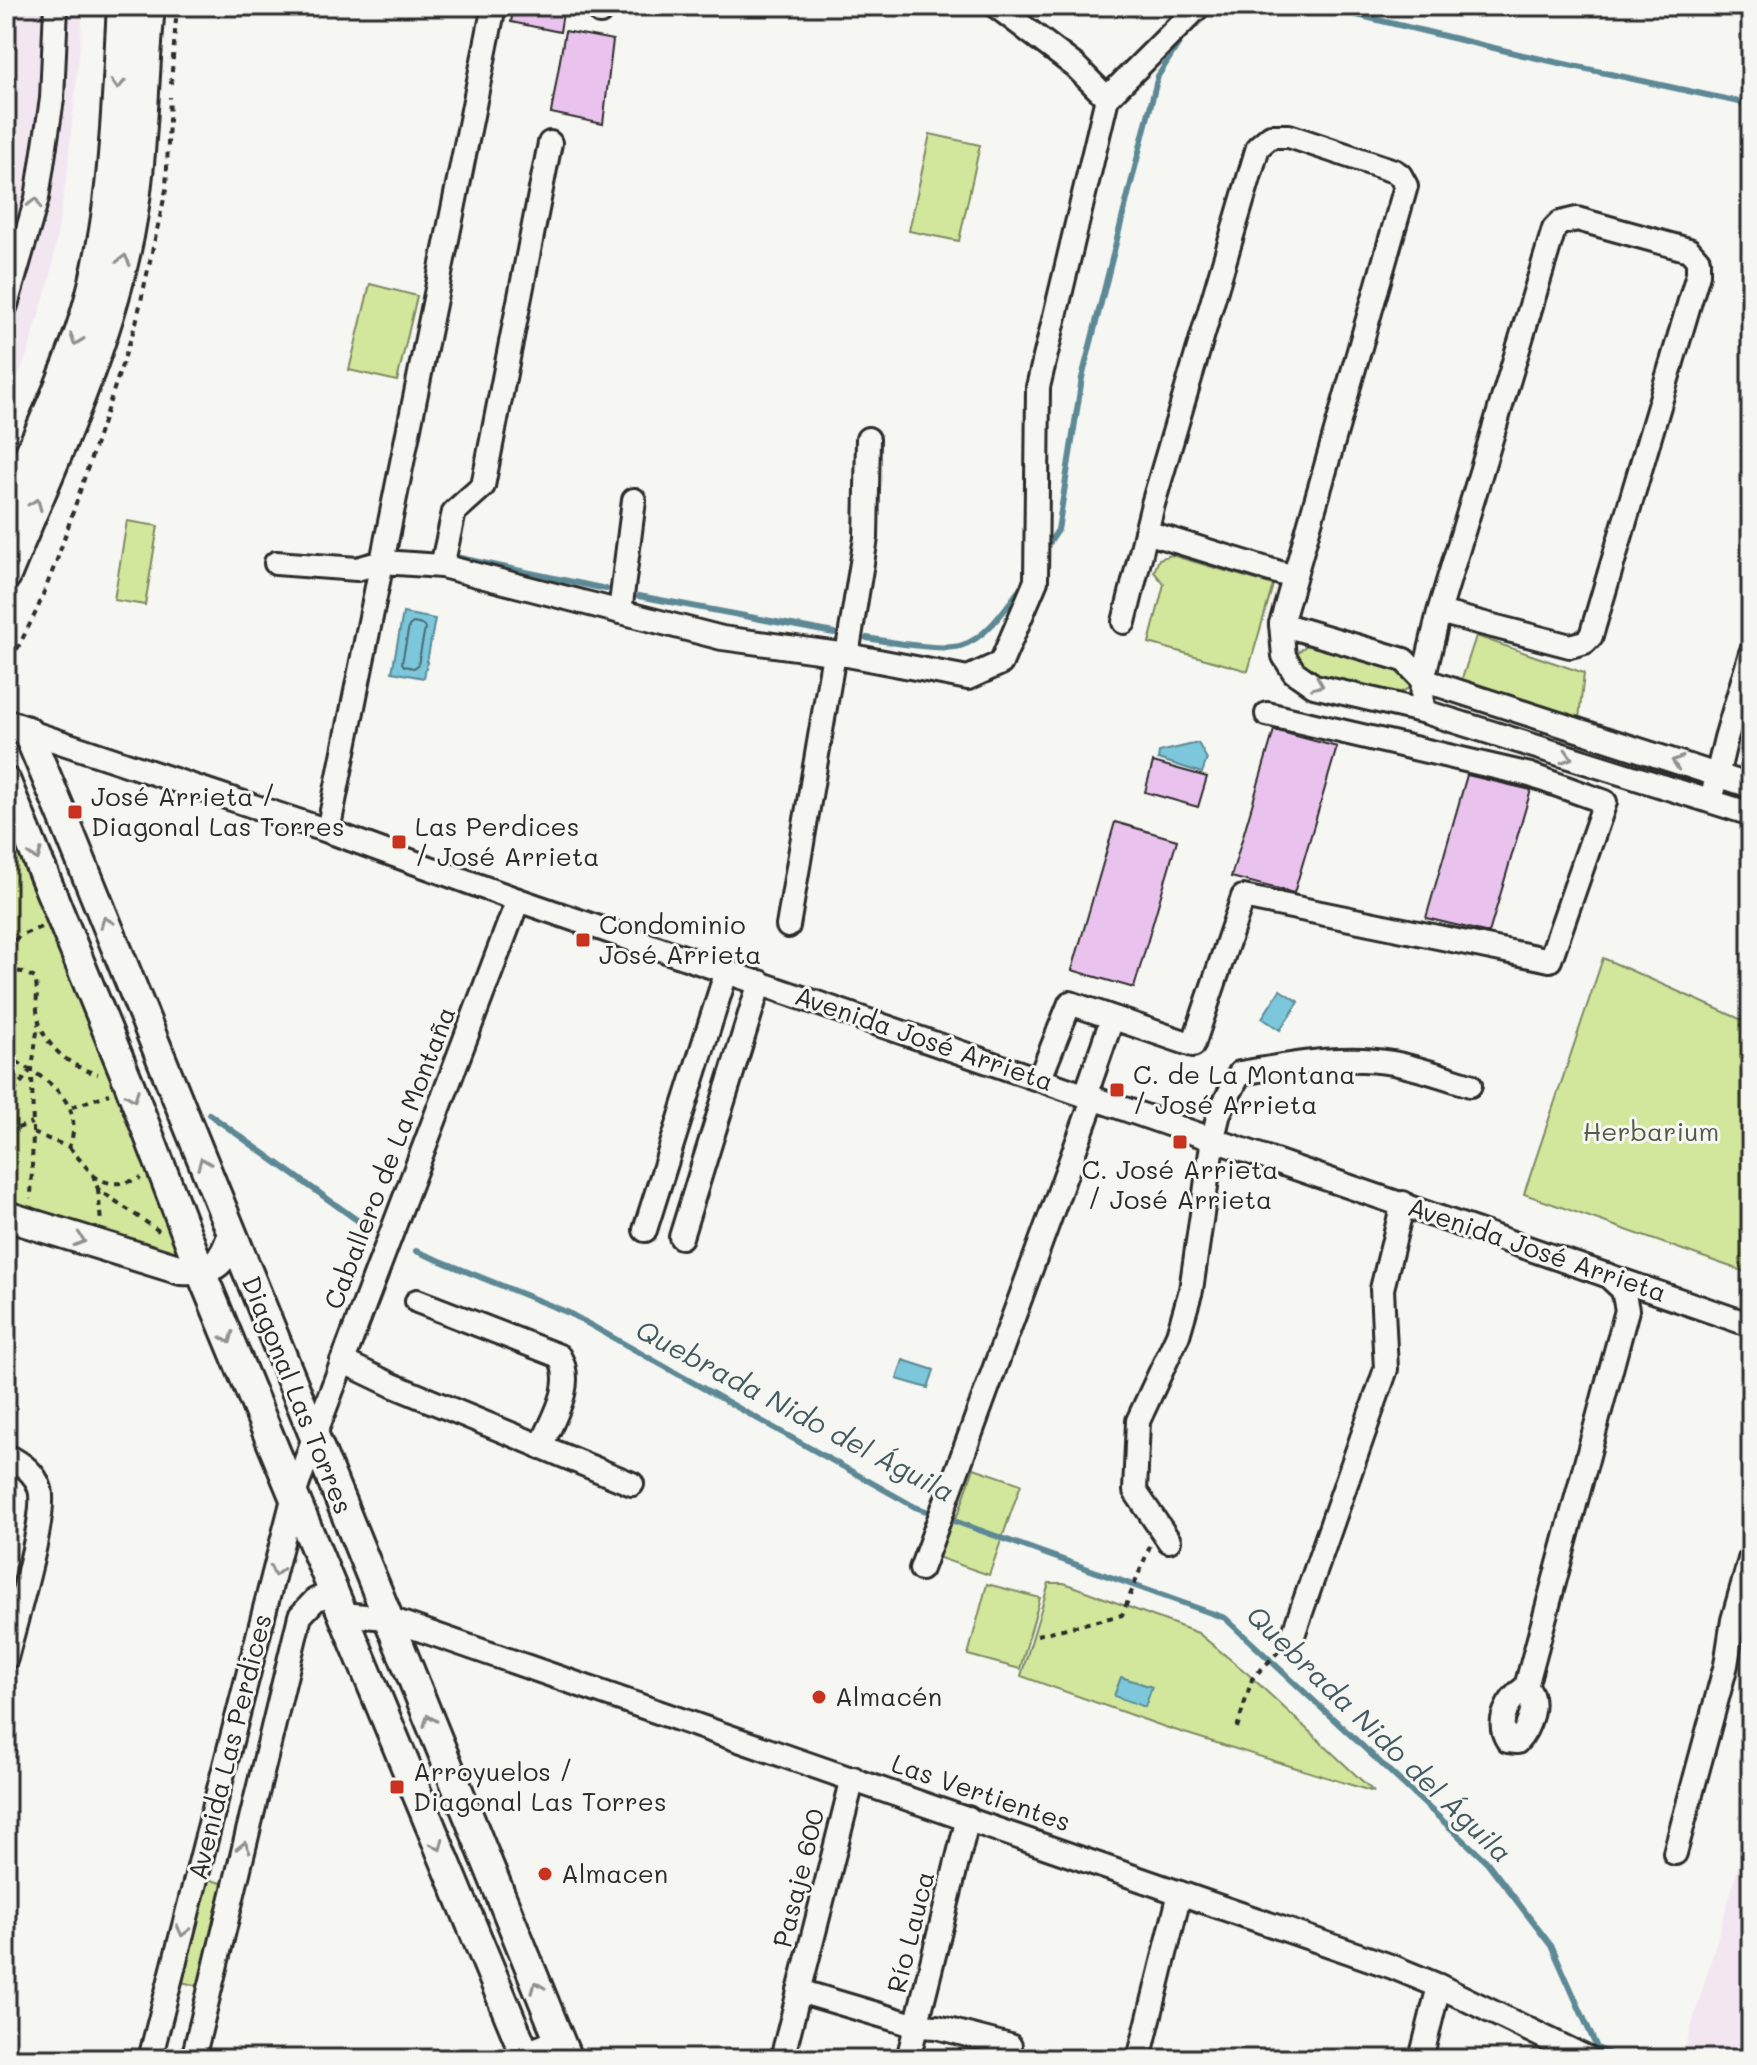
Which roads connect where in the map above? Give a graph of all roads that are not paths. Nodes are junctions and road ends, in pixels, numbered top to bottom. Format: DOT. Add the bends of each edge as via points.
graph roads {
  1 [pos="56,6"];
  2 [pos="122,6"];
  3 [pos="150,6"];
  4 [pos="494,6"];
  5 [pos="996,6"];
  6 [pos="1199,6"];
  7 [pos="1107,98"];
  8 [pos="550,143"];
  9 [pos="6,305"];
  10 [pos="868,439"];
  11 [pos="634,500"];
  12 [pos="6,507"];
  13 [pos="1146,532"];
  14 [pos="382,562"];
  15 [pos="276,563"];
  16 [pos="442,566"];
  17 [pos="6,576"];
  18 [pos="1293,577"];
  19 [pos="620,612"];
  20 [pos="1439,612"];
  21 [pos="1124,622"];
  22 [pos="1281,624"];
  23 [pos="1751,653"];
  24 [pos="840,654"];
  25 [pos="1423,680"];
  26 [pos="1744,702"];
  27 [pos="1422,711"];
  28 [pos="1267,714"];
  29 [pos="16,727"];
  30 [pos="1716,775"];
  31 [pos="6,782"];
  32 [pos="1751,786"];
  33 [pos="1713,802"];
  34 [pos="1751,814"];
  35 [pos="328,831"];
  36 [pos="518,900"];
  37 [pos="788,926"];
  38 [pos="727,970"];
  39 [pos="760,982"];
  40 [pos="1112,1019"];
  41 [pos="1040,1078"];
  42 [pos="1470,1085"];
  43 [pos="1090,1095"];
  44 [pos="1213,1138"];
  45 [pos="1403,1203"];
  46 [pos="18,1220"];
  47 [pos="645,1230"];
  48 [pos="232,1235"];
  49 [pos="681,1237"];
  50 [pos="201,1272"];
  51 [pos="1606,1274"];
  52 [pos="1670,1296"];
  53 [pos="417,1301"];
  54 [pos="1627,1310"];
  55 [pos="1751,1325"];
  56 [pos="342,1361"];
  57 [pos="314,1437"];
  58 [pos="541,1447"];
  59 [pos="6,1455"];
  60 [pos="632,1484"];
  61 [pos="294,1495"];
  62 [pos="1169,1541"];
  63 [pos="1751,1556"];
  64 [pos="921,1569"];
  65 [pos="337,1603"];
  66 [pos="387,1618"];
  67 [pos="1293,1635"];
  68 [pos="6,1658"];
  69 [pos="1526,1687"];
  70 [pos="853,1778"];
  71 [pos="968,1818"];
  72 [pos="1675,1853"];
  73 [pos="1180,1893"];
  74 [pos="1439,1986"];
  75 [pos="799,1991"];
  76 [pos="917,2026"];
  77 [pos="1010,2046"];
  78 [pos="563,2050"];
  79 [pos="521,2057"];
  80 [pos="150,2059"];
  81 [pos="193,2059"];
  82 [pos="782,2059"];
  83 [pos="908,2059"];
  84 [pos="1139,2059"];
  85 [pos="1421,2059"];
  86 [pos="1589,2059"];
  9 -- 1 [label="street, one-way" via="37,198 52,99"];
  2 -- 12 [label="main road, one-way" via="112,175 85,314"];
  17 -- 3 [label="main road, one-way" via="107,327 126,253 138,175"];
  4 -- 14 [label="street"];
  5 -- 7 [label="street" via="1075,66"];
  6 -- 7 [label="street"];
  7 -- 24 [label="street" via="1038,387 1036,581 1001,663 968,678"];
  8 -- 16 [label="street" via="483,486 454,512"];
  10 -- 24 [label="street" via="866,538"];
  11 -- 19 [label="street"];
  13 -- 18 [label="street"];
  13 -- 18 [label="street" via="1258,147 1271,136 1289,136 1394,171 1406,186"];
  13 -- 21 [label="street"];
  14 -- 15 [label="street" via="357,569"];
  14 -- 16 [label="street"];
  14 -- 35 [label="street"];
  16 -- 19 [label="street"];
  18 -- 22 [label="street"];
  19 -- 24 [label="street" via="722,638"];
  20 -- 20 [label="street" via="1570,646 1591,636 1698,274 1698,260 1689,250 1577,219 1554,229"];
  20 -- 25 [label="street"];
  22 -- 25 [label="street" via="1404,660"];
  22 -- 27 [label="street, one-way" via="1284,656 1294,672 1314,686"];
  23 -- 26 [label="street"];
  24 -- 37 [label="street"];
  25 -- 27 [label="street"];
  30 -- 25 [label="street, one-way"];
  26 -- 30 [label="street"];
  27 -- 33 [label="street, one-way"];
  28 -- 40 [label="street" via="1530,775 1605,802 1550,960 1243,897 1193,1045"];
  29 -- 35 [label="street, Avenida José Arrieta"];
  48 -- 29 [label="main road, Diagonal Las Torres, one-way"];
  30 -- 32 [label="street"];
  30 -- 33 [label="street"];
  31 -- 50 [label="main road, Diagonal Las Torres, one-way"];
  33 -- 34 [label="street"];
  35 -- 36 [label="street, Avenida José Arrieta"];
  36 -- 38 [label="street, Avenida José Arrieta"];
  36 -- 56 [label="street, Caballero de La Montaña"];
  38 -- 39 [label="street, Avenida José Arrieta"];
  38 -- 47 [label="street"];
  39 -- 41 [label="street, Avenida José Arrieta"];
  39 -- 49 [label="street"];
  40 -- 41 [label="street" via="1070,1003"];
  40 -- 43 [label="street"];
  41 -- 43 [label="street, Avenida José Arrieta"];
  42 -- 44 [label="street" via="1393,1063 1348,1060 1240,1073 1219,1113"];
  43 -- 44 [label="street, Avenida José Arrieta"];
  43 -- 64 [label="street"];
  44 -- 45 [label="street, Avenida José Arrieta"];
  44 -- 62 [label="street" via="1191,1290 1178,1335 1138,1421 1135,1491"];
  45 -- 51 [label="street, Avenida José Arrieta"];
  45 -- 67 [label="street" via="1382,1289 1386,1369"];
  46 -- 50 [label="main road, one-way"];
  48 -- 50 [label="main road" via="223,1257"];
  48 -- 57 [label="main road, Diagonal Las Torres"];
  50 -- 61 [label="main road, Diagonal Las Torres, one-way"];
  51 -- 52 [label="street, Avenida José Arrieta"];
  51 -- 54 [label="street" via="1623,1290"];
  52 -- 54 [label="street" via="1641,1297"];
  52 -- 55 [label="street, Avenida José Arrieta"];
  53 -- 58 [label="street" via="559,1356 567,1370 566,1386"];
  54 -- 69 [label="street"];
  56 -- 57 [label="street, Caballero de La Montaña"];
  56 -- 58 [label="street"];
  57 -- 61 [label="street, Avenida Las Perdices"];
  57 -- 66 [label="main road, Diagonal Las Torres"];
  58 -- 60 [label="street"];
  59 -- 68 [label="street" via="34,1475 42,1502"];
  61 -- 65 [label="main road, Diagonal Las Torres"];
  61 -- 80 [label="street, Avenida Las Perdices, one-way"];
  63 -- 72 [label="street"];
  65 -- 66 [label="street, Las Vertientes"];
  65 -- 79 [label="main road, Diagonal Las Torres, one-way"];
  81 -- 65 [label="street, Avenida Las Perdices, one-way" via="300,1616 315,1600"];
  66 -- 70 [label="street, Las Vertientes"];
  78 -- 66 [label="main road, Diagonal Las Torres, one-way"];
  70 -- 71 [label="street, Las Vertientes"];
  70 -- 75 [label="street, Pasaje 600"];
  71 -- 73 [label="street, Las Vertientes"];
  71 -- 76 [label="street, Río Lauca"];
  73 -- 74 [label="street, Las Vertientes"];
  73 -- 84 [label="street"];
  74 -- 85 [label="street"];
  74 -- 86 [label="street, Las Vertientes"];
  75 -- 76 [label="street"];
  75 -- 82 [label="street, Pasaje 600"];
  76 -- 77 [label="street"];
  76 -- 83 [label="street, Río Lauca"];
  78 -- 79 [label="street"];
}
